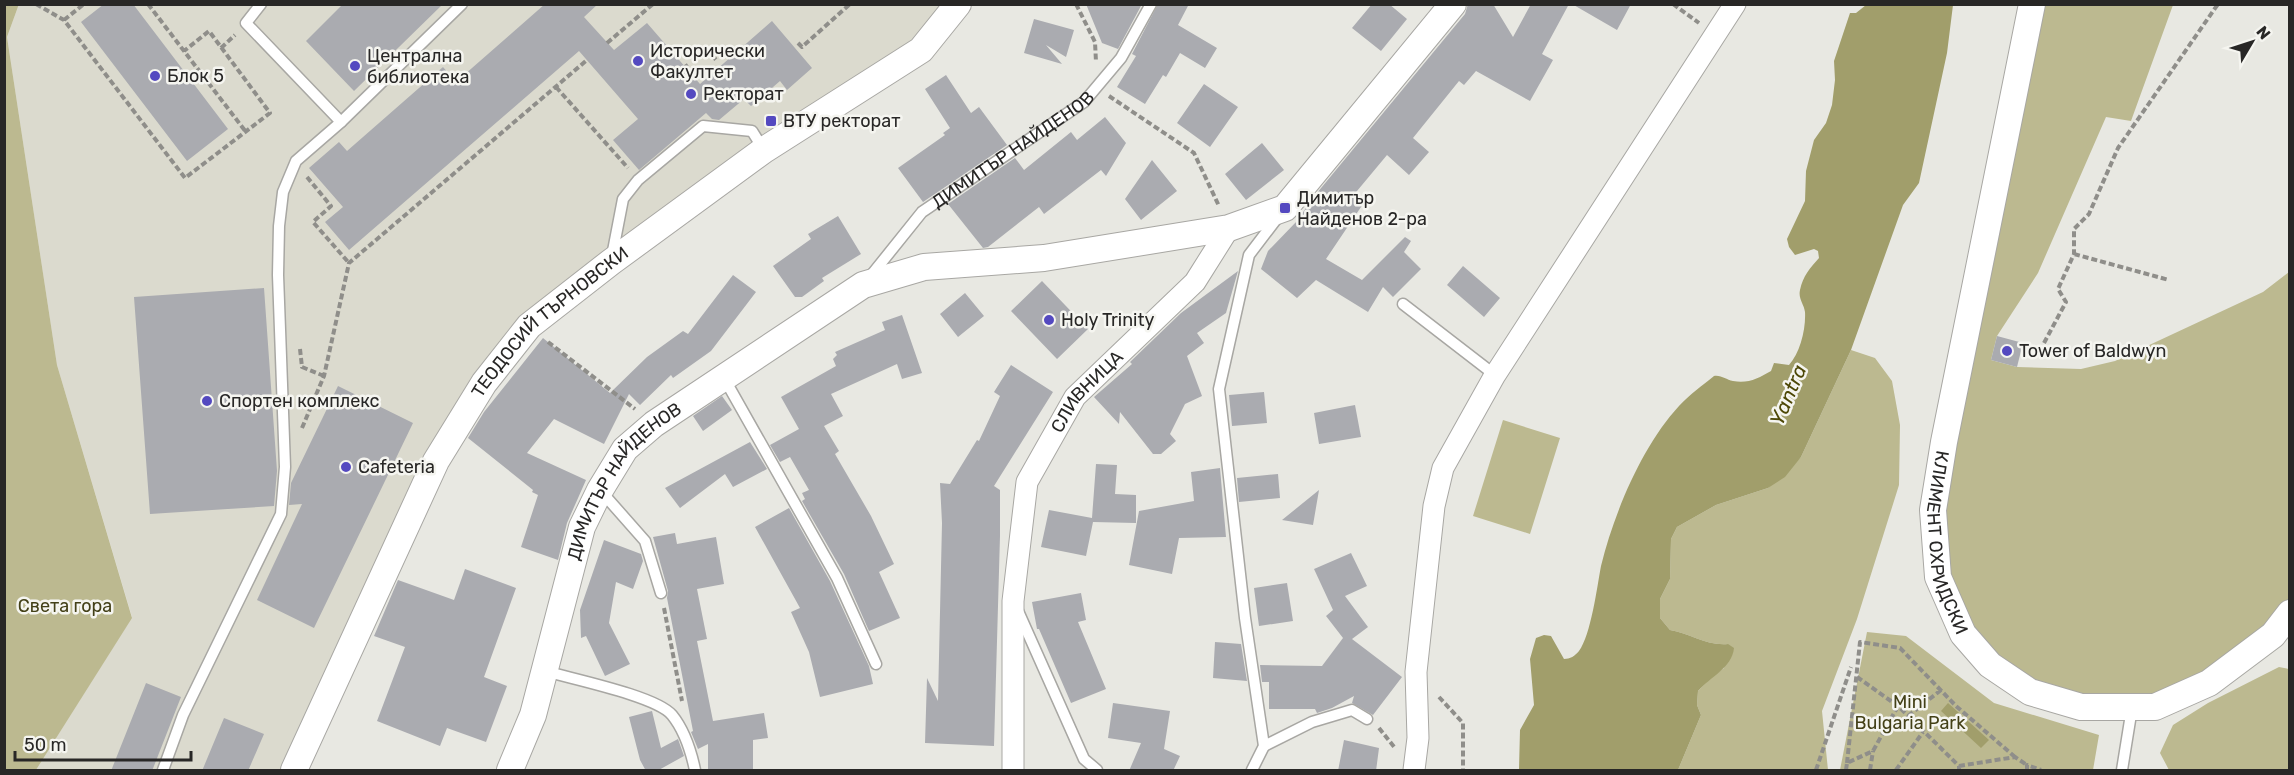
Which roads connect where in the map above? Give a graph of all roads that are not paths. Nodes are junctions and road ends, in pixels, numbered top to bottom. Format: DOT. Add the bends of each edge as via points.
graph roads {
  1 [pos="261,4"];
  2 [pos="462,4"];
  3 [pos="958,4"];
  4 [pos="1151,4"];
  5 [pos="1453,4"];
  6 [pos="1735,4"];
  7 [pos="2032,4"];
  8 [pos="341,122"];
  9 [pos="764,150"];
  10 [pos="1285,208"];
  11 [pos="1229,228"];
  12 [pos="611,262"];
  13 [pos="863,285"];
  14 [pos="1403,304"];
  15 [pos="1495,375"];
  16 [pos="723,377"];
  17 [pos="600,490"];
  18 [pos="661,593"];
  19 [pos="1013,601"];
  20 [pos="2289,613"];
  21 [pos="876,664"];
  22 [pos="544,671"];
  23 [pos="2132,708"];
  24 [pos="1366,719"];
  25 [pos="1264,746"];
  26 [pos="163,771"];
  27 [pos="294,771"];
  28 [pos="510,771"];
  29 [pos="695,771"];
  30 [pos="1013,771"];
  31 [pos="1097,771"];
  32 [pos="1252,771"];
  33 [pos="1414,771"];
  34 [pos="2122,771"];
  1 -- 8 [label="lane" via="246,23"];
  2 -- 8 [label="lane"];
  3 -- 9 [label="street, ТЕОДОСИЙ ТЪРНОВСКИ" via="921,50"];
  4 -- 13 [label="lane, ДИМИТЪР НАЙДЕНОВ" via="1121,58 1084,102 922,212"];
  5 -- 10 [label="street"];
  6 -- 15 [label="street"];
  7 -- 23 [label="street, КЛИМЕНТ ОХРИДСКИ" via="1936,487 1933,510 1938,577 1964,634 1990,665 2030,692 2080,707"];
  8 -- 26 [label="lane" via="296,161 283,192 278,275 285,467 281,514 183,715"];
  9 -- 12 [label="street, ТЕОДОСИЙ ТЪРНОВСКИ"];
  9 -- 12 [label="lane" via="752,131 703,126 638,180 623,198"];
  10 -- 11 [label="street"];
  10 -- 25 [label="lane" via="1249,255 1219,389"];
  11 -- 13 [label="street, ДИМИТЪР НАЙДЕНОВ" via="1044,258 924,267"];
  11 -- 19 [label="street, СЛИВНИЦА" via="1194,282 1075,397 1027,482"];
  12 -- 27 [label="street, ТЕОДОСИЙ ТЪРНОВСКИ" via="529,326 484,383 436,461"];
  13 -- 16 [label="street, ДИМИТЪР НАЙДЕНОВ"];
  14 -- 15 [label="lane"];
  15 -- 33 [label="street" via="1443,468 1434,506 1416,672 1418,738"];
  16 -- 17 [label="street, ДИМИТЪР НАЙДЕНОВ" via="625,449"];
  16 -- 21 [label="lane" via="837,578"];
  17 -- 18 [label="lane" via="645,541"];
  17 -- 22 [label="street, ДИМИТЪР НАЙДЕНОВ" via="582,527"];
  19 -- 30 [label="street, СЛИВНИЦА"];
  19 -- 31 [label="lane" via="1084,759"];
  20 -- 23 [label="street, КЛИМЕНТ ОХРИДСКИ" via="2273,635 2210,683 2155,707"];
  22 -- 28 [label="street, ДИМИТЪР НАЙДЕНОВ" via="533,715"];
  22 -- 29 [label="lane" via="645,699 671,714 691,749"];
  23 -- 34 [label="lane"];
  24 -- 25 [label="lane" via="1352,710 1312,722"];
  25 -- 32 [label="lane"];
}
